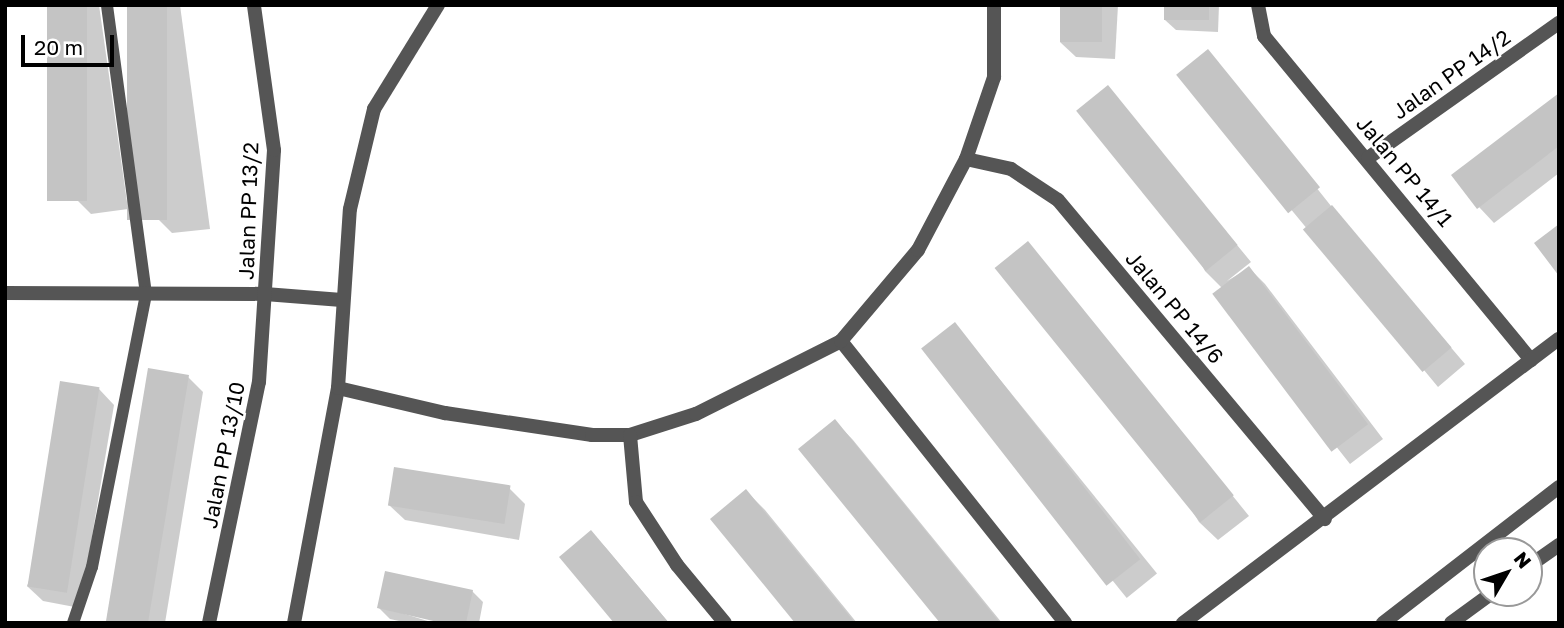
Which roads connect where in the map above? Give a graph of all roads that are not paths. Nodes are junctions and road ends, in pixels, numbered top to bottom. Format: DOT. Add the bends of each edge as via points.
graph roads {
  1 [pos="107,5"];
  2 [pos="254,5"];
  3 [pos="438,5"];
  4 [pos="994,5"];
  5 [pos="1258,5"];
  6 [pos="1559,23"];
  7 [pos="1368,158"];
  8 [pos="966,159"];
  9 [pos="5,285"];
  10 [pos="6,293"];
  11 [pos="146,293"];
  12 [pos="265,293"];
  13 [pos="342,300"];
  14 [pos="5,304"];
  15 [pos="1559,339"];
  16 [pos="841,341"];
  17 [pos="1531,360"];
  18 [pos="338,388"];
  19 [pos="630,435"];
  20 [pos="1559,487"];
  21 [pos="1325,519"];
  22 [pos="1559,545"];
  23 [pos="1543,556"];
  24 [pos="1473,607"];
  25 [pos="74,623"];
  26 [pos="209,623"];
  27 [pos="293,623"];
  28 [pos="725,623"];
  29 [pos="1065,623"];
  30 [pos="1183,623"];
  31 [pos="1383,623"];
  32 [pos="1451,623"];
  1 -- 11 [label="lane"];
  2 -- 12 [label="street, Jalan PP 13/2" via="274,150"];
  3 -- 13 [label="street" via="374,109 350,209"];
  4 -- 8 [label="street" via="994,77"];
  5 -- 7 [label="street, Jalan PP 14/1" via="1264,36"];
  6 -- 7 [label="street, Jalan PP 14/2"];
  7 -- 17 [label="street, Jalan PP 14/1"];
  8 -- 16 [label="street" via="918,250"];
  8 -- 21 [label="street, Jalan PP 14/6" via="1011,169 1058,200"];
  9 -- 10 [label="street"];
  10 -- 11 [label="street"];
  10 -- 14 [label="street"];
  11 -- 12 [label="street"];
  11 -- 25 [label="lane" via="92,567"];
  12 -- 13 [label="street"];
  12 -- 26 [label="street, Jalan PP 13/10" via="259,382"];
  13 -- 18 [label="street"];
  15 -- 17 [label="street"];
  16 -- 19 [label="street" via="696,414"];
  16 -- 29 [label="street"];
  17 -- 21 [label="street"];
  18 -- 19 [label="street" via="445,413 592,435"];
  18 -- 27 [label="street"];
  19 -- 28 [label="street" via="636,502 677,565"];
  20 -- 31 [label="street"];
  21 -- 30 [label="street"];
  22 -- 23 [label="street"];
  24 -- 32 [label="street"];
}
